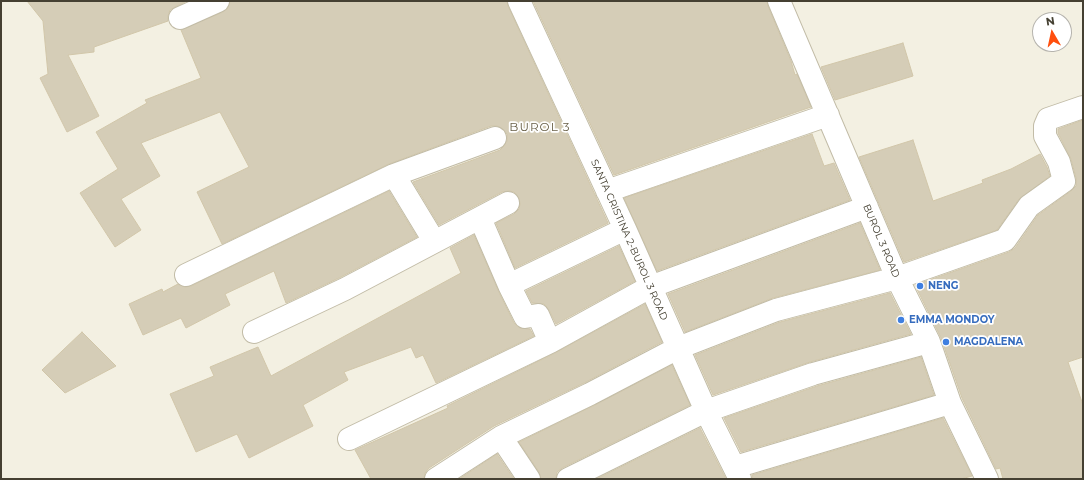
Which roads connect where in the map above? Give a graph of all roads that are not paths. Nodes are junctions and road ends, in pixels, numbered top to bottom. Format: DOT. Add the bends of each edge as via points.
graph roads {
  1 [pos="218,1"];
  2 [pos="519,1"];
  3 [pos="779,1"];
  4 [pos="180,18"];
  5 [pos="1083,107"];
  6 [pos="828,115"];
  7 [pos="495,138"];
  8 [pos="394,175"];
  9 [pos="607,191"];
  10 [pos="508,203"];
  11 [pos="867,207"];
  12 [pos="480,218"];
  13 [pos="625,229"];
  14 [pos="434,241"];
  15 [pos="186,275"];
  16 [pos="897,278"];
  17 [pos="509,285"];
  18 [pos="650,287"];
  19 [pos="254,332"];
  20 [pos="550,342"];
  21 [pos="929,342"];
  22 [pos="678,348"];
  23 [pos="950,403"];
  24 [pos="706,411"];
  25 [pos="501,437"];
  26 [pos="349,439"];
  27 [pos="738,473"];
  28 [pos="436,479"];
  29 [pos="529,479"];
  30 [pos="568,479"];
  31 [pos="987,479"];
  1 -- 4 [label="street"];
  2 -- 9 [label="street, SANTA CRISTINA 2-BUROL 3 ROAD"];
  3 -- 6 [label="street, BUROL 3 ROAD"];
  5 -- 16 [label="street" via="1048,119 1045,136 1059,162 1064,180 1029,206 1005,240"];
  6 -- 9 [label="street"];
  6 -- 11 [label="street, BUROL 3 ROAD"];
  7 -- 8 [label="street"];
  8 -- 14 [label="street"];
  8 -- 15 [label="street"];
  9 -- 13 [label="street, SANTA CRISTINA 2-BUROL 3 ROAD"];
  10 -- 12 [label="street"];
  11 -- 16 [label="street, BUROL 3 ROAD"];
  11 -- 18 [label="street"];
  12 -- 14 [label="street"];
  12 -- 17 [label="street"];
  13 -- 17 [label="street"];
  13 -- 18 [label="street, SANTA CRISTINA 2-BUROL 3 ROAD"];
  14 -- 19 [label="street" via="345,289"];
  16 -- 21 [label="street, BUROL 3 ROAD"];
  16 -- 22 [label="street" via="776,310"];
  17 -- 20 [label="street" via="525,317 538,315"];
  18 -- 20 [label="street"];
  18 -- 22 [label="street, SANTA CRISTINA 2-BUROL 3 ROAD"];
  20 -- 26 [label="street"];
  21 -- 23 [label="street, BUROL 3 ROAD"];
  21 -- 24 [label="street" via="813,374"];
  22 -- 24 [label="street, SANTA CRISTINA 2-BUROL 3 ROAD"];
  22 -- 25 [label="street"];
  23 -- 27 [label="street"];
  23 -- 31 [label="street, BUROL 3 ROAD"];
  24 -- 27 [label="street, SANTA CRISTINA 2-BUROL 3 ROAD"];
  24 -- 30 [label="street"];
  25 -- 28 [label="street"];
  25 -- 29 [label="street"];
}
